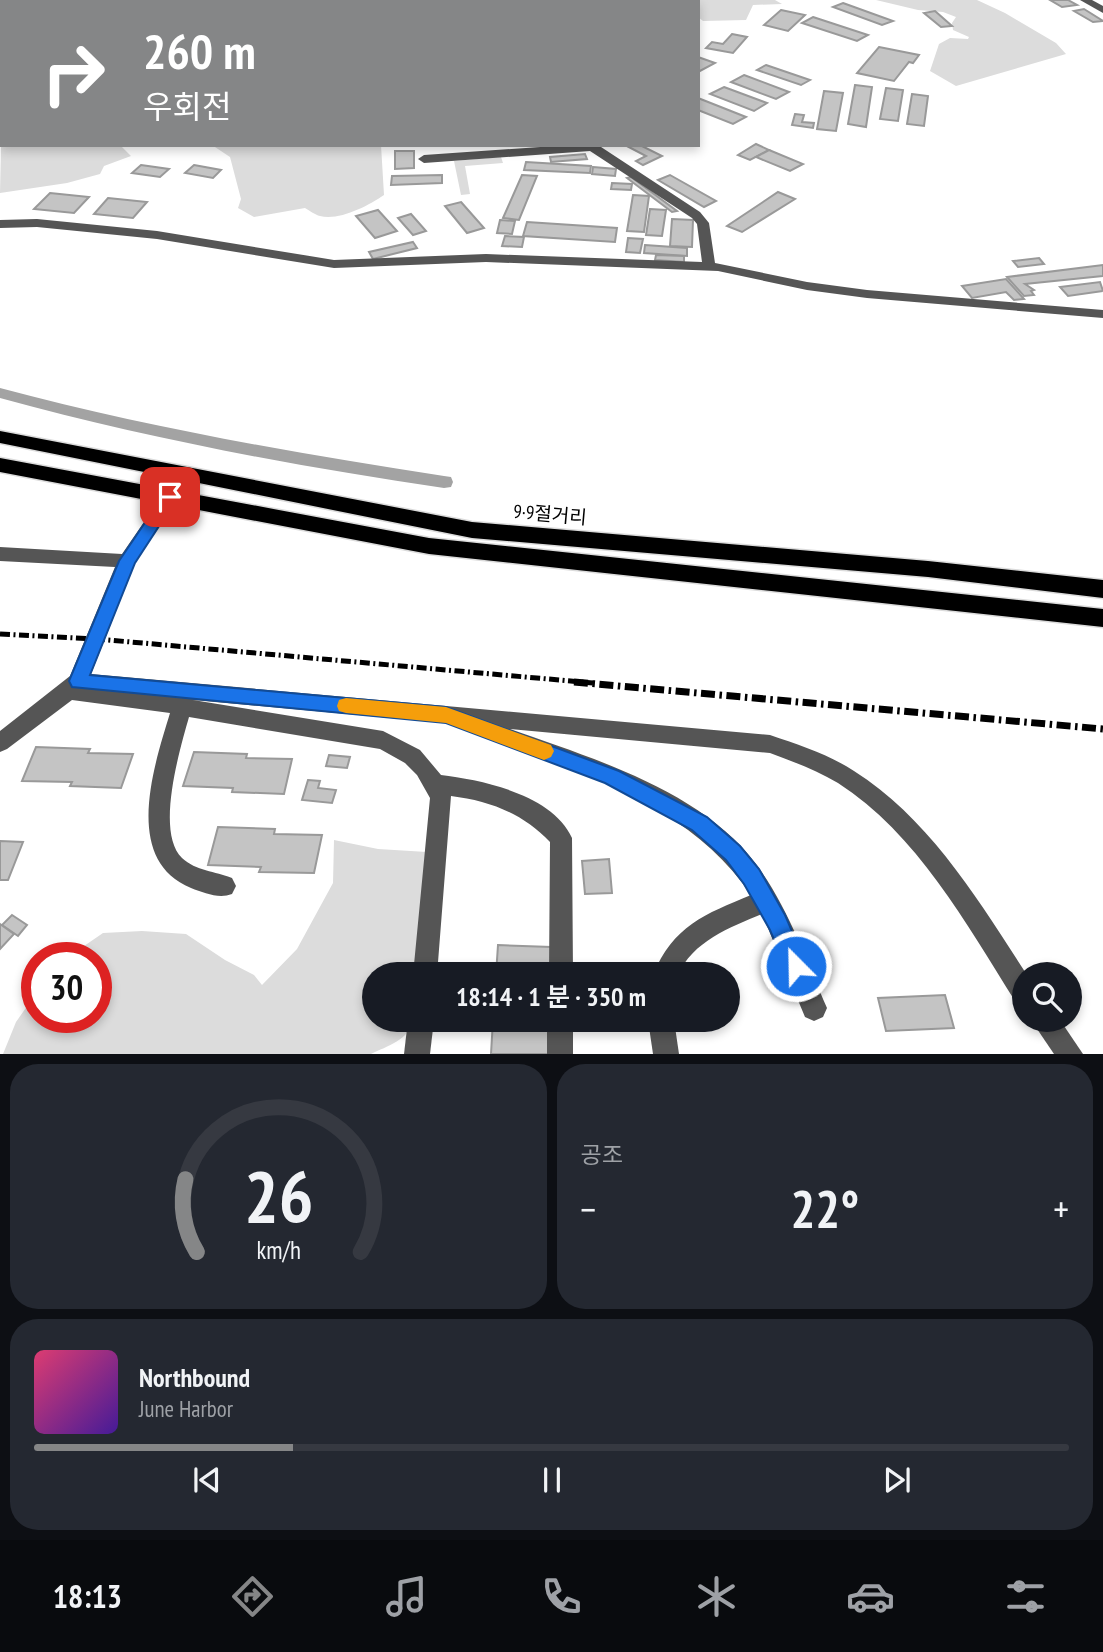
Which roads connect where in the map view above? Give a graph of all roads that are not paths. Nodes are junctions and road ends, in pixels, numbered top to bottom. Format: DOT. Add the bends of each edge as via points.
graph roads {
  1 [pos="1085,0"];
  2 [pos="1103,10"];
  3 [pos="582,147"];
  4 [pos="593,147"];
  5 [pos="424,158"];
  6 [pos="0,224"];
  7 [pos="709,266"];
  8 [pos="1103,314"];
  9 [pos="0,437"];
  10 [pos="0,465"];
  11 [pos="170,497"];
  12 [pos="0,554"];
  13 [pos="127,561"];
  14 [pos="1103,589"];
  15 [pos="1103,618"];
  16 [pos="74,686"];
  17 [pos="182,707"];
  18 [pos="446,715"];
  19 [pos="0,743"];
  20 [pos="435,784"];
  21 [pos="224,886"];
  22 [pos="765,901"];
  23 [pos="426,962"];
  24 [pos="561,962"];
  25 [pos="669,962"];
  26 [pos="1012,974"];
  27 [pos="814,1008"];
  28 [pos="419,1032"];
  29 [pos="561,1032"];
  30 [pos="663,1032"];
  31 [pos="1053,1032"];
  32 [pos="415,1053"];
  33 [pos="560,1054"];
  34 [pos="666,1054"];
  35 [pos="1070,1054"];
  1 -- 2 [label="street"];
  3 -- 5 [label="street"];
  4 -- 7 [label="street" via="696,215 703,223"];
  6 -- 7 [label="street" via="37,223 157,235 334,264 486,258"];
  7 -- 8 [label="street" via="879,296"];
  9 -- 14 [label="highway, 9·9절거리" via="472,530 928,569"];
  10 -- 11 [label="highway"];
  11 -- 13 [label="street"];
  11 -- 15 [label="highway" via="429,546"];
  12 -- 13 [label="street"];
  13 -- 16 [label="street"];
  16 -- 17 [label="street"];
  16 -- 18 [label="street"];
  16 -- 19 [label="street"];
  17 -- 20 [label="street" via="383,740 409,752 429,771"];
  17 -- 21 [label="street" via="160,796 162,836 170,861 196,880"];
  18 -- 22 [label="street" via="612,777 699,823 733,853"];
  18 -- 26 [label="street" via="716,737 770,744 811,758 854,782 907,829 939,865"];
  20 -- 23 [label="street" via="441,798"];
  20 -- 24 [label="street" via="520,802 544,818 561,838"];
  22 -- 25 [label="street" via="703,928"];
  22 -- 27 [label="street"];
  28 -- 32 [label="street"];
  29 -- 33 [label="street"];
  30 -- 34 [label="street"];
  31 -- 35 [label="street"];
}
